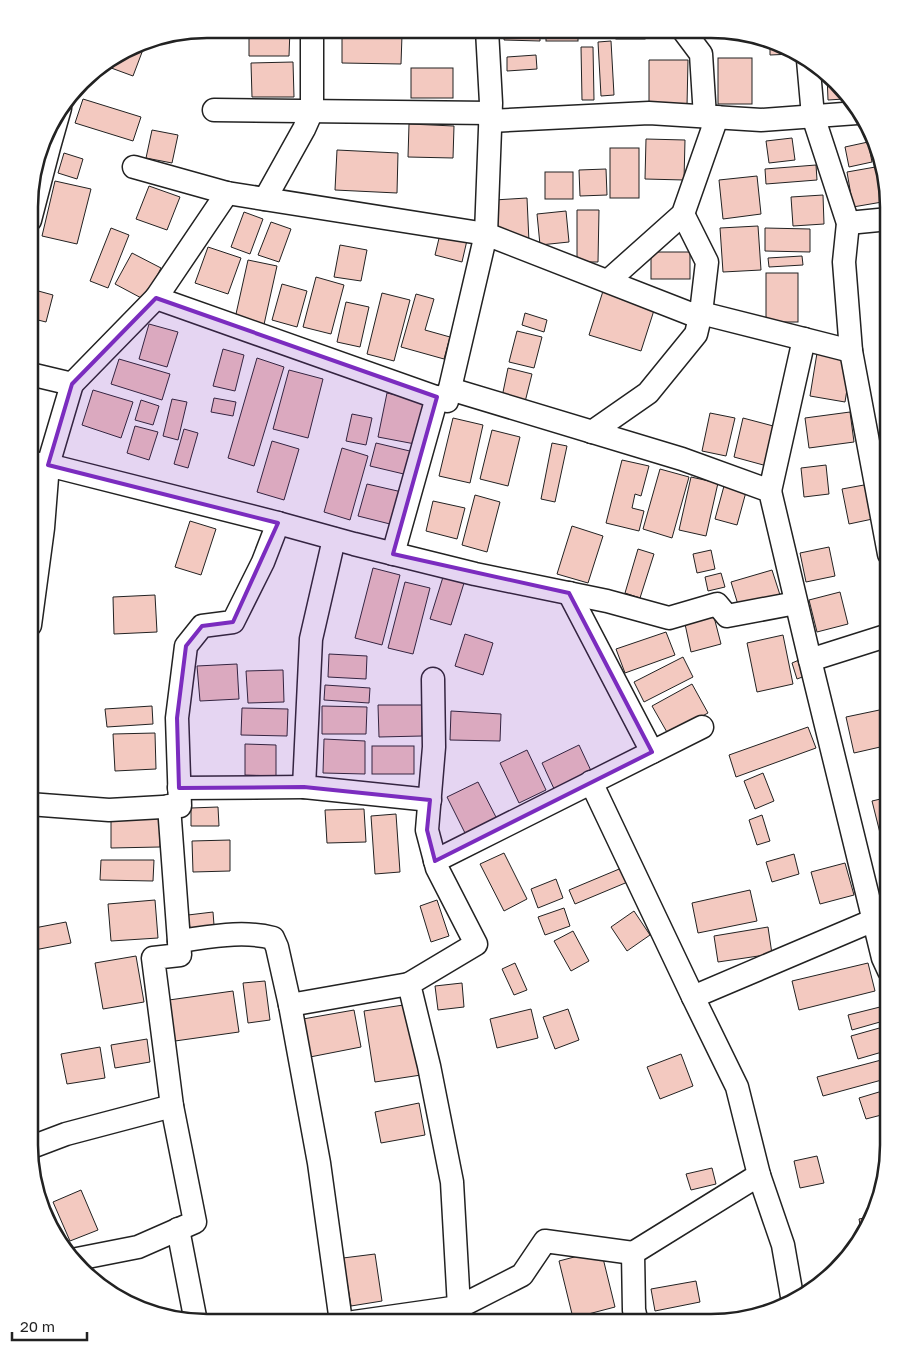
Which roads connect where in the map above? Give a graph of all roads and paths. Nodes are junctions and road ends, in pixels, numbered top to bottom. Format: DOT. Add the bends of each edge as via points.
graph roads {
  1 [pos="312,38"];
  2 [pos="487,38"];
  3 [pos="689,38"];
  4 [pos="809,68"];
  5 [pos="214,110"];
  6 [pos="312,111"];
  7 [pos="853,113"];
  8 [pos="813,116"];
  9 [pos="491,117"];
  10 [pos="711,117"];
  11 [pos="48,147"];
  12 [pos="134,167"];
  13 [pos="39,182"];
  14 [pos="227,193"];
  15 [pos="265,199"];
  16 [pos="683,214"];
  17 [pos="880,220"];
  18 [pos="848,223"];
  19 [pos="486,234"];
  20 [pos="608,281"];
  21 [pos="156,298"];
  22 [pos="701,313"];
  23 [pos="804,339"];
  24 [pos="851,351"];
  25 [pos="38,376"];
  26 [pos="72,384"];
  27 [pos="443,393"];
  28 [pos="592,432"];
  29 [pos="39,464"];
  30 [pos="38,486"];
  31 [pos="770,491"];
  32 [pos="880,506"];
  33 [pos="278,523"];
  34 [pos="334,539"];
  35 [pos="393,554"];
  36 [pos="569,593"];
  37 [pos="796,603"];
  38 [pos="880,638"];
  39 [pos="810,660"];
  40 [pos="433,679"];
  41 [pos="702,727"];
  42 [pos="652,752"];
  43 [pos="591,782"];
  44 [pos="304,787"];
  45 [pos="174,797"];
  46 [pos="430,800"];
  47 [pos="38,805"];
  48 [pos="435,861"];
  49 [pos="874,920"];
  50 [pos="179,941"];
  51 [pos="880,945"];
  52 [pos="409,984"];
  53 [pos="693,997"];
  54 [pos="290,1005"];
  55 [pos="172,1106"];
  56 [pos="38,1145"];
  57 [pos="759,1175"];
  58 [pos="178,1229"];
  59 [pos="633,1253"];
  60 [pos="81,1258"];
  61 [pos="792,1294"];
  62 [pos="194,1313"];
  63 [pos="340,1314"];
  64 [pos="461,1314"];
  65 [pos="463,1314"];
  66 [pos="635,1314"];
  1 -- 6 [label="street"];
  2 -- 9 [label="street"];
  3 -- 10 [label="street" via="701,54"];
  4 -- 8 [label="street"];
  5 -- 6 [label="street"];
  6 -- 9 [label="street"];
  6 -- 15 [label="street"];
  7 -- 8 [label="street"];
  8 -- 10 [label="street" via="761,120"];
  8 -- 18 [label="street"];
  9 -- 10 [label="street" via="649,113"];
  9 -- 19 [label="street"];
  10 -- 16 [label="street"];
  11 -- 13 [label="street"];
  12 -- 14 [label="street"];
  14 -- 15 [label="street"];
  14 -- 21 [label="street"];
  15 -- 19 [label="street"];
  16 -- 20 [label="street"];
  16 -- 22 [label="street" via="707,262"];
  17 -- 18 [label="street"];
  18 -- 24 [label="street" via="844,262"];
  19 -- 20 [label="street"];
  19 -- 27 [label="street"];
  20 -- 22 [label="street" via="691,314"];
  21 -- 26 [label="street"];
  21 -- 27 [label="street"];
  22 -- 23 [label="street"];
  22 -- 28 [label="street" via="696,334 648,393"];
  23 -- 24 [label="street"];
  23 -- 31 [label="street"];
  24 -- 32 [label="street"];
  25 -- 26 [label="street"];
  26 -- 29 [label="street"];
  27 -- 28 [label="street"];
  27 -- 35 [label="street"];
  28 -- 31 [label="street" via="682,459"];
  29 -- 30 [label="street"];
  29 -- 33 [label="street"];
  31 -- 37 [label="street"];
  33 -- 34 [label="street"];
  33 -- 45 [label="street" via="233,622 202,626 186,646 177,718"];
  34 -- 35 [label="street"];
  34 -- 44 [label="street" via="311,639"];
  35 -- 36 [label="street"];
  36 -- 37 [label="street" via="669,618 717,604 727,616"];
  36 -- 42 [label="street"];
  37 -- 39 [label="street"];
  38 -- 39 [label="street"];
  39 -- 49 [label="street"];
  40 -- 46 [label="street" via="434,747"];
  41 -- 42 [label="street"];
  42 -- 43 [label="street"];
  43 -- 48 [label="street"];
  43 -- 53 [label="street"];
  44 -- 45 [label="street"];
  44 -- 46 [label="street"];
  45 -- 47 [label="street" via="109,810"];
  45 -- 50 [label="street"];
  46 -- 48 [label="street" via="427,830"];
  48 -- 52 [label="street" via="476,944"];
  49 -- 51 [label="street"];
  49 -- 53 [label="street"];
  50 -- 54 [label="street" via="239,934 273,938"];
  50 -- 55 [label="street" via="180,955 152,958"];
  52 -- 54 [label="street"];
  52 -- 64 [label="street" via="452,1182"];
  53 -- 57 [label="street" via="737,1087"];
  54 -- 63 [label="street" via="319,1163"];
  55 -- 56 [label="street"];
  55 -- 58 [label="street" via="195,1222"];
  57 -- 59 [label="street"];
  57 -- 61 [label="street" via="784,1246"];
  58 -- 60 [label="street" via="138,1247"];
  58 -- 62 [label="street"];
  59 -- 65 [label="street" via="545,1241 522,1275"];
  59 -- 66 [label="street"];
}
